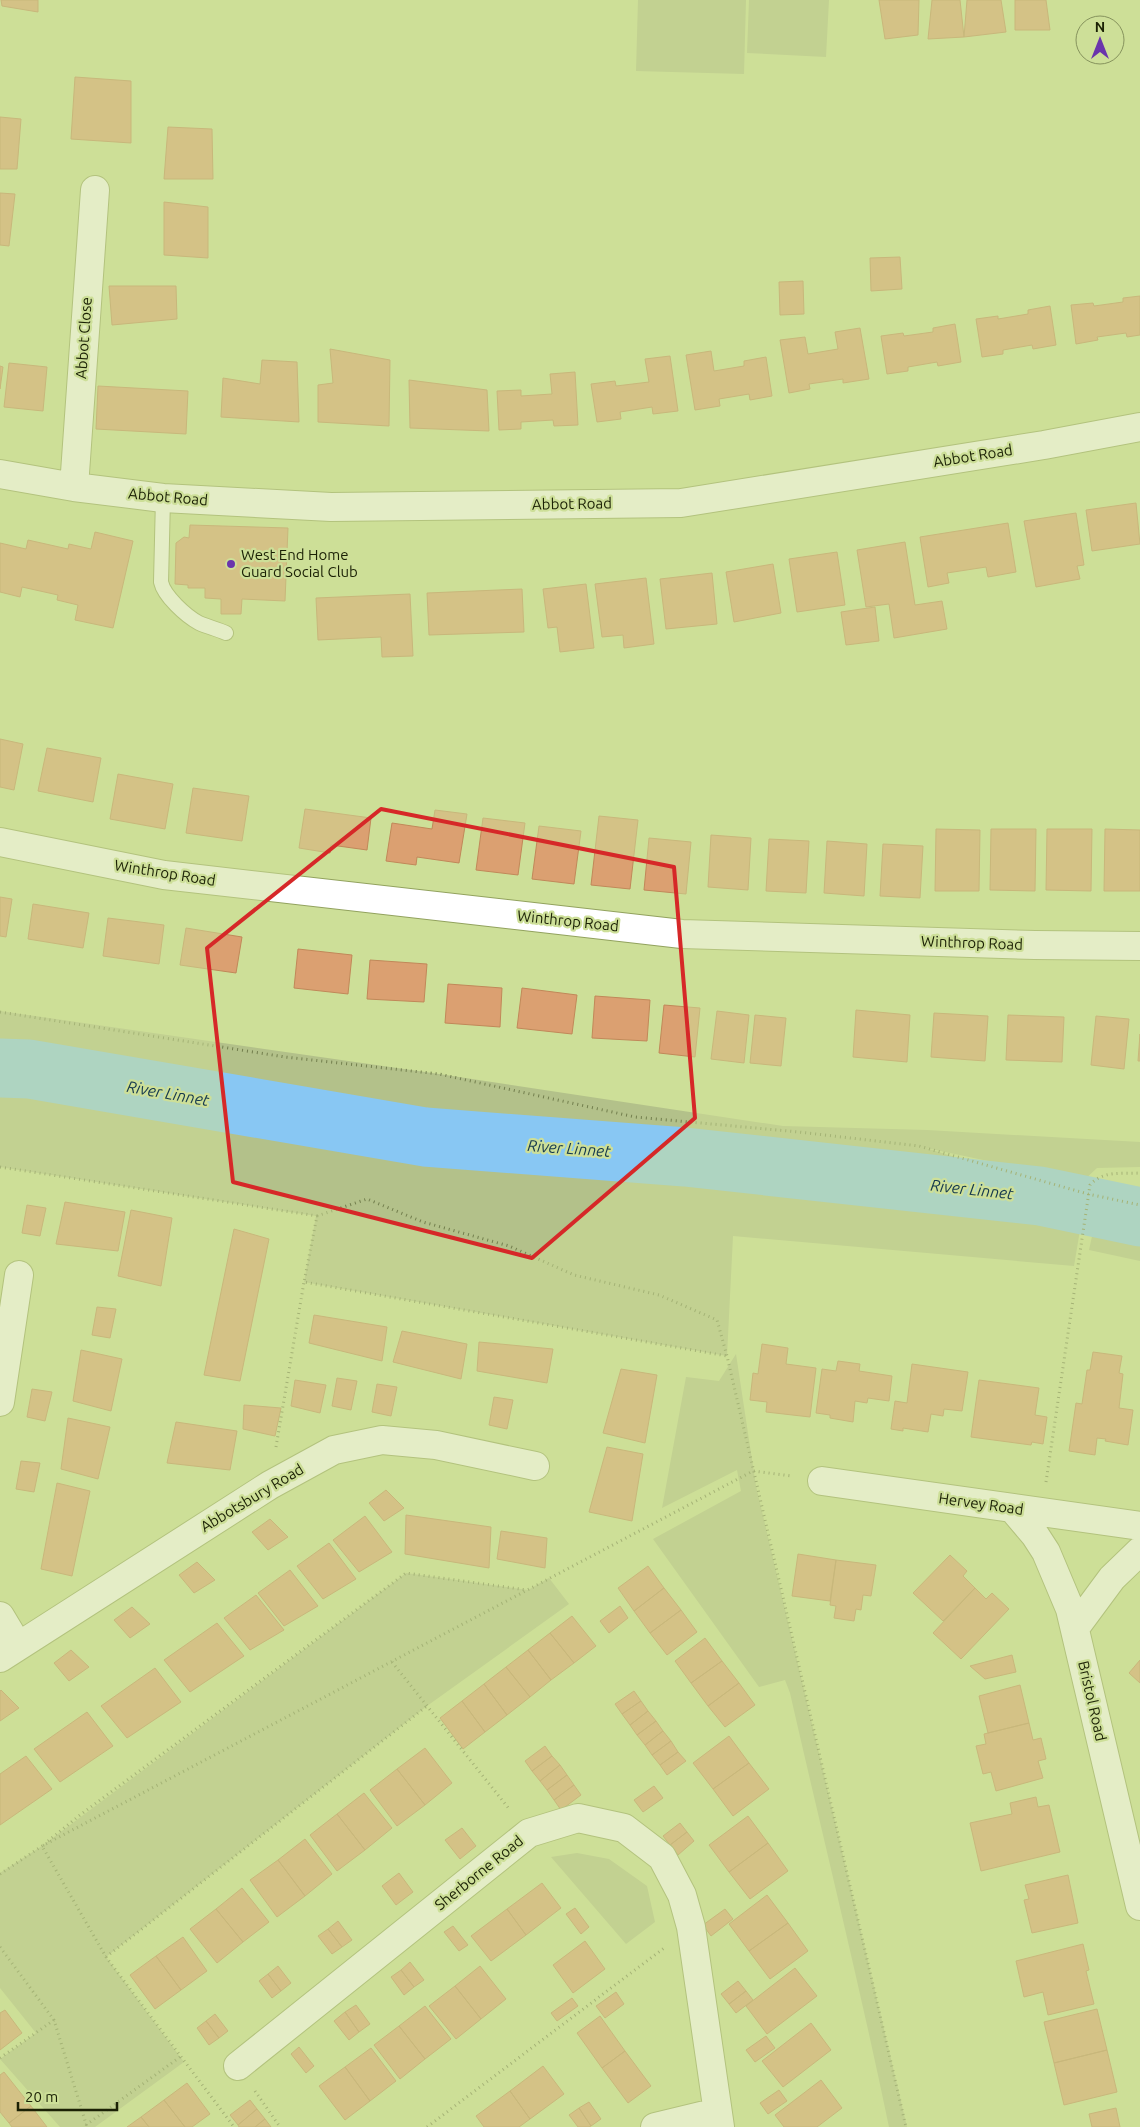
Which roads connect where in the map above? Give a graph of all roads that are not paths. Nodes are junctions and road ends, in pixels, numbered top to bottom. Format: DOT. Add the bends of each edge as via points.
graph roads {
  1 [pos="95,190"];
  2 [pos="1140,427"];
  3 [pos="0,474"];
  4 [pos="74,487"];
  5 [pos="163,498"];
  6 [pos="226,632"];
  7 [pos="0,842"];
  8 [pos="1140,946"];
  9 [pos="19,1275"];
  10 [pos="0,1402"];
  11 [pos="535,1466"];
  12 [pos="822,1481"];
  13 [pos="1013,1509"];
  14 [pos="1140,1526"];
  15 [pos="1140,1551"];
  16 [pos="0,1616"];
  17 [pos="1075,1628"];
  18 [pos="9,1652"];
  19 [pos="1140,1906"];
  20 [pos="238,2066"];
  21 [pos="719,2120"];
  22 [pos="655,2127"];
  1 -- 4 [label="street, Abbot Close"];
  2 -- 5 [label="street, Abbot Road" via="681,503 331,507"];
  3 -- 4 [label="street, Abbot Road"];
  4 -- 5 [label="street, Abbot Road"];
  5 -- 6 [label="lane" via="162,589 198,622"];
  7 -- 8 [label="street, Winthrop Road" via="164,875 682,934 1035,946"];
  9 -- 10 [label="street"];
  11 -- 18 [label="street, Abbotsbury Road" via="436,1445 382,1440 334,1450 270,1485"];
  12 -- 13 [label="street, Hervey Road"];
  13 -- 14 [label="street, Hervey Road"];
  13 -- 17 [label="street, Bristol Road" via="1046,1552 1060,1581"];
  15 -- 17 [label="street" via="1112,1578"];
  16 -- 18 [label="street"];
  17 -- 19 [label="street, Bristol Road"];
  20 -- 21 [label="street, Sherborne Road" via="529,1833 578,1818 624,1828 662,1857 682,1895 691,1928"];
  21 -- 22 [label="street"];
}
